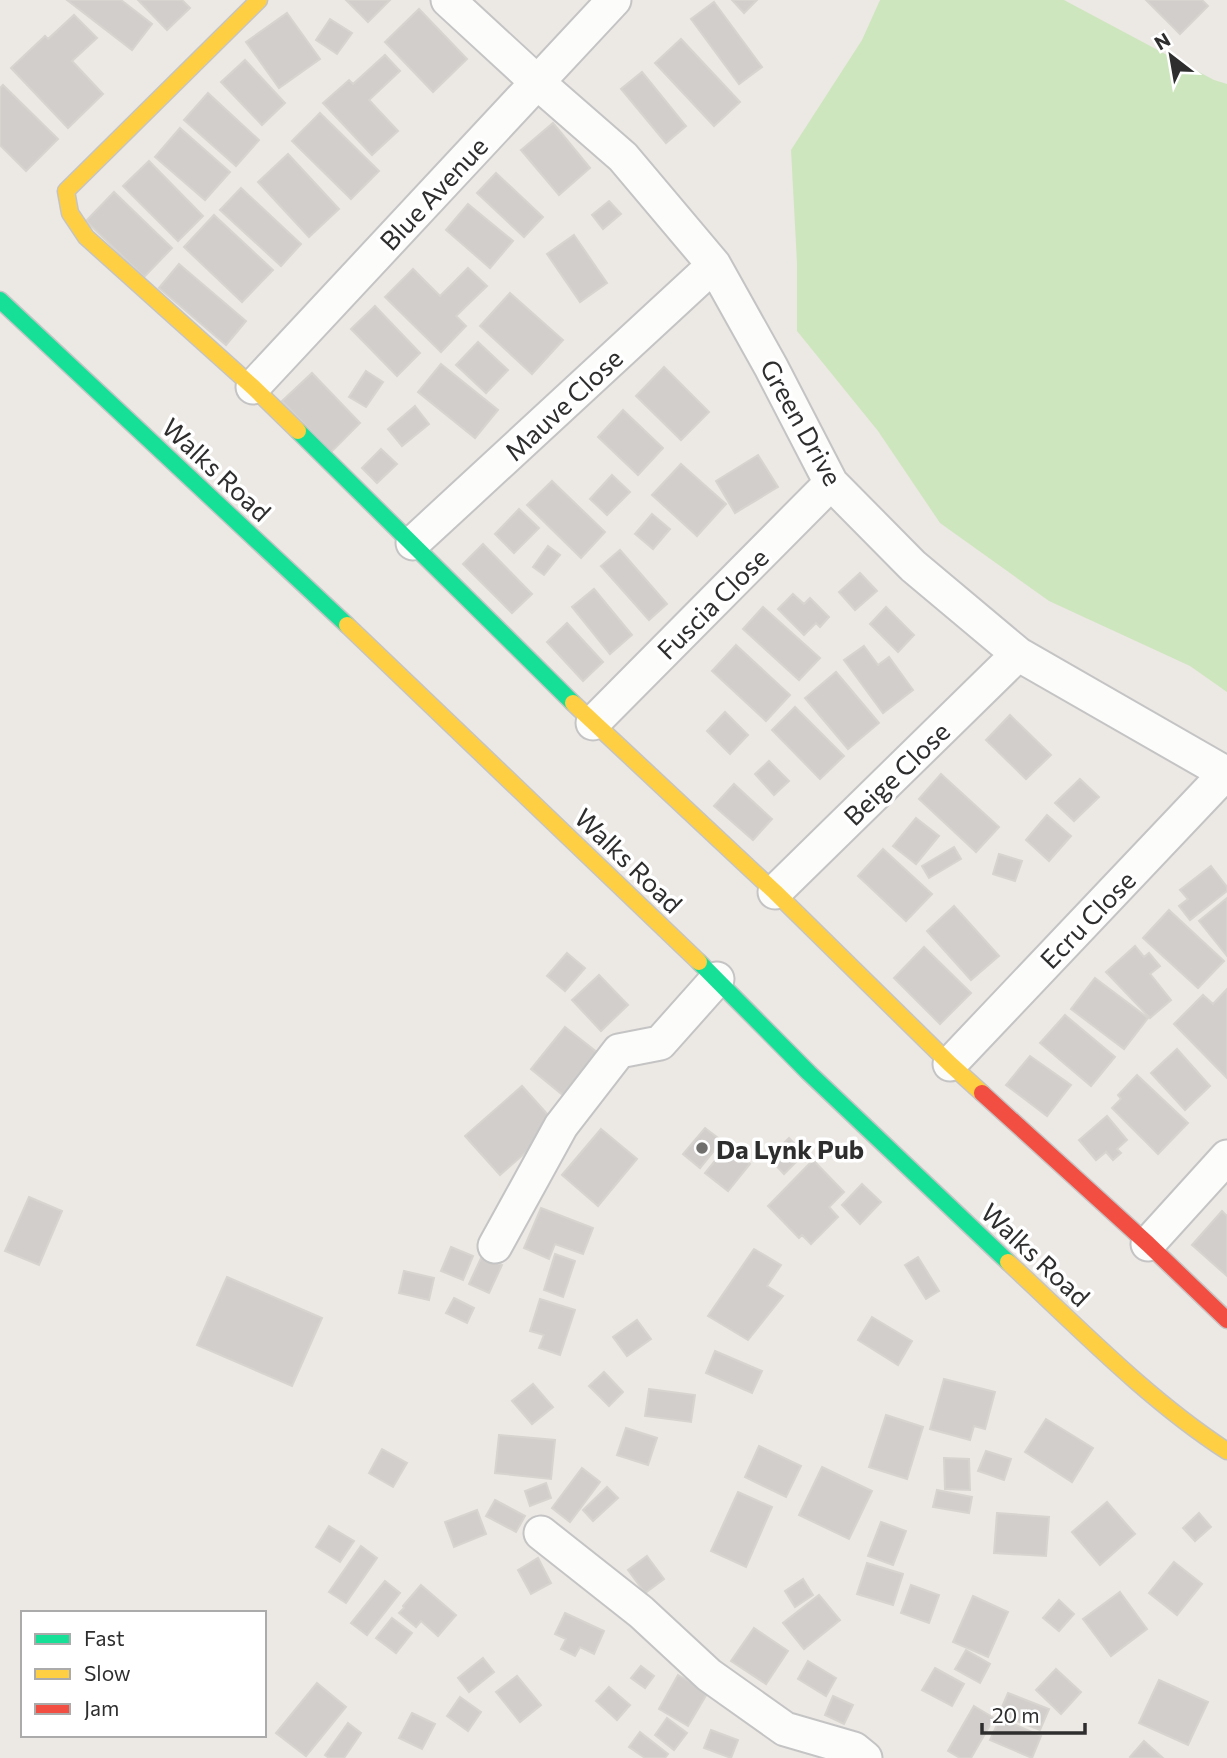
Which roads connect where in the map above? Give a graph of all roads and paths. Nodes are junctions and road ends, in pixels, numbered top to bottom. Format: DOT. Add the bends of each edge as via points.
graph roads {
  1 [pos="259,0"];
  2 [pos="448,0"];
  3 [pos="614,0"];
  4 [pos="537,82"];
  5 [pos="714,265"];
  6 [pos="0,300"];
  7 [pos="253,387"];
  8 [pos="831,483"];
  9 [pos="413,543"];
  10 [pos="1018,654"];
  11 [pos="593,723"];
  12 [pos="1226,774"];
  13 [pos="775,892"];
  14 [pos="718,979"];
  15 [pos="950,1064"];
  16 [pos="1227,1157"];
  17 [pos="1148,1244"];
  18 [pos="495,1246"];
  19 [pos="1227,1320"];
  20 [pos="1222,1440"];
  21 [pos="541,1533"];
  22 [pos="864,1758"];
  1 -- 7 [label="street" via="66,191 70,213 86,237"];
  2 -- 4 [label="street, Green Drive"];
  3 -- 4 [label="street, Blue Avenue"];
  4 -- 5 [label="street, Green Drive" via="623,157"];
  4 -- 7 [label="street, Blue Avenue"];
  5 -- 8 [label="street, Green Drive"];
  5 -- 9 [label="street, Mauve Close"];
  6 -- 14 [label="street, Walks Road"];
  7 -- 9 [label="street"];
  8 -- 10 [label="street, Green Drive" via="913,566"];
  8 -- 11 [label="street, Fuscia Close"];
  9 -- 11 [label="street"];
  10 -- 12 [label="street, Green Drive"];
  10 -- 13 [label="street, Beige Close"];
  11 -- 13 [label="street"];
  12 -- 15 [label="street, Ecru Close"];
  13 -- 15 [label="street"];
  14 -- 18 [label="street" via="660,1043 619,1051 561,1126"];
  14 -- 20 [label="street, Walks Road" via="809,1073 1144,1388"];
  15 -- 17 [label="street"];
  16 -- 17 [label="street"];
  17 -- 19 [label="street"];
  21 -- 22 [label="street" via="641,1612 709,1675 785,1729 854,1749"];
}
